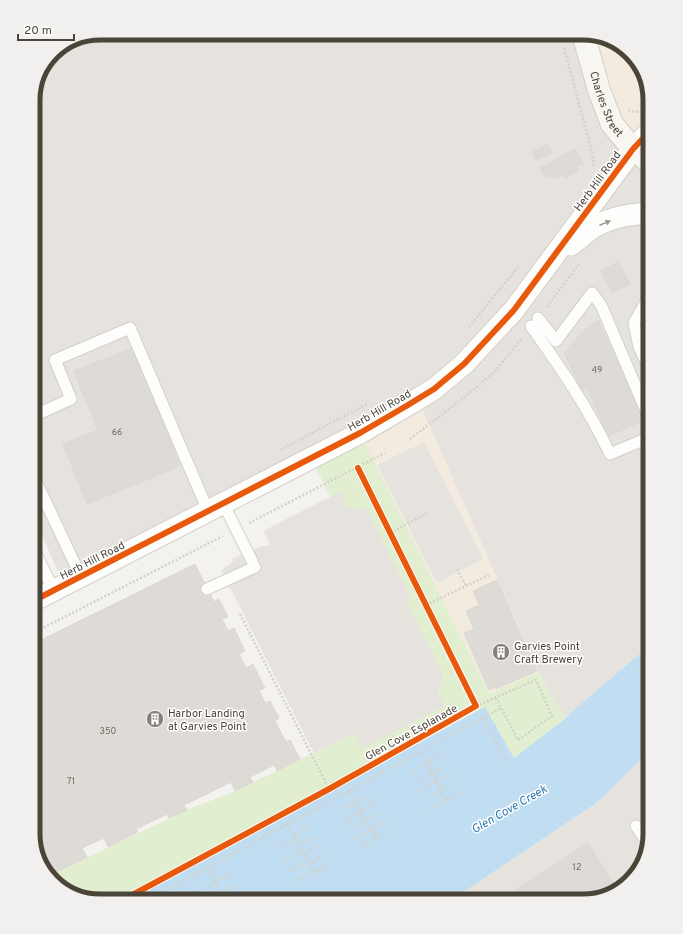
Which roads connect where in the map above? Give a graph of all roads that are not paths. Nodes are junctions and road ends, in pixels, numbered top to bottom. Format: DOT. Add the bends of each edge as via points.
graph roads {
  1 [pos="585,40"];
  2 [pos="642,155"];
  3 [pos="643,214"];
  4 [pos="551,262"];
  5 [pos="643,307"];
  6 [pos="643,356"];
  7 [pos="643,404"];
  8 [pos="40,413"];
  9 [pos="643,440"];
  10 [pos="40,490"];
  11 [pos="216,507"];
  12 [pos="40,562"];
  13 [pos="81,577"];
  14 [pos="207,589"];
  15 [pos="54,591"];
  16 [pos="40,598"];
  17 [pos="636,826"];
  18 [pos="643,836"];
  1 -- 2 [label="street, Charles Street" via="612,124"];
  2 -- 4 [label="street, Herb Hill Road"];
  4 -- 3 [label="street, one-way" via="592,228 621,217"];
  4 -- 11 [label="street, Herb Hill Road" via="514,310 464,364 434,389 360,434"];
  5 -- 6 [label="lane" via="634,323"];
  7 -- 9 [label="lane" via="601,305 592,293 556,341 535,322 610,454"];
  8 -- 11 [label="lane" via="71,399 55,360 130,328"];
  10 -- 13 [label="lane"];
  11 -- 13 [label="street, Herb Hill Road"];
  11 -- 14 [label="lane" via="236,529 253,564"];
  12 -- 15 [label="lane"];
  13 -- 15 [label="street, Herb Hill Road"];
  15 -- 16 [label="street, Herb Hill Road"];
  17 -- 18 [label="lane"];
}
